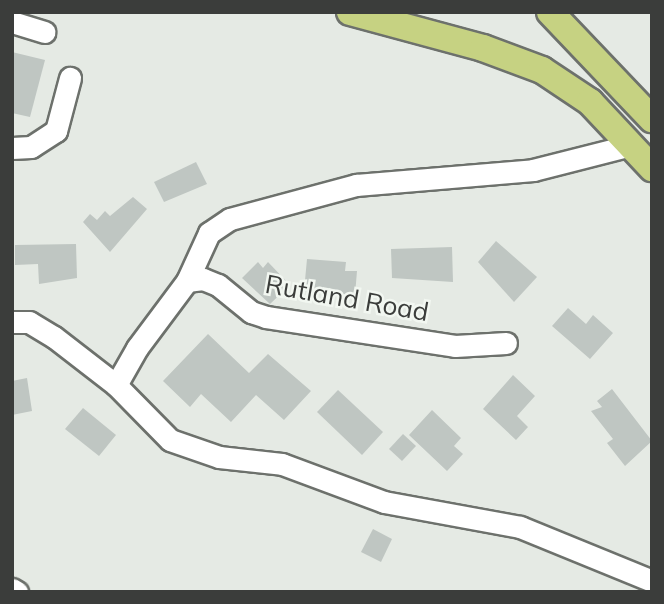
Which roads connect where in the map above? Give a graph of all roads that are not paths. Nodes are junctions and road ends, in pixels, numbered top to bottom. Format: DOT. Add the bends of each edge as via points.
graph roads {
  1 [pos="350,12"];
  2 [pos="550,12"];
  3 [pos="12,22"];
  4 [pos="44,32"];
  5 [pos="70,78"];
  6 [pos="652,120"];
  7 [pos="631,145"];
  8 [pos="12,148"];
  9 [pos="652,168"];
  10 [pos="187,281"];
  11 [pos="12,322"];
  12 [pos="506,343"];
  13 [pos="116,386"];
  14 [pos="652,581"];
  15 [pos="12,589"];
  16 [pos="17,592"];
  1 -- 7 [label="main road" via="482,48 542,71 590,103"];
  2 -- 6 [label="main road"];
  3 -- 4 [label="street"];
  5 -- 8 [label="street" via="56,131 31,147"];
  7 -- 9 [label="main road"];
  7 -- 10 [label="street" via="533,170 356,185 230,219 209,233"];
  10 -- 12 [label="street, Rutland Road" via="203,279 218,285 251,312 266,317 455,346"];
  10 -- 13 [label="street" via="137,348"];
  11 -- 13 [label="street" via="29,322 54,337"];
  13 -- 14 [label="street" via="170,440 219,457 282,464 384,502 520,527"];
  15 -- 16 [label="street"];
}
